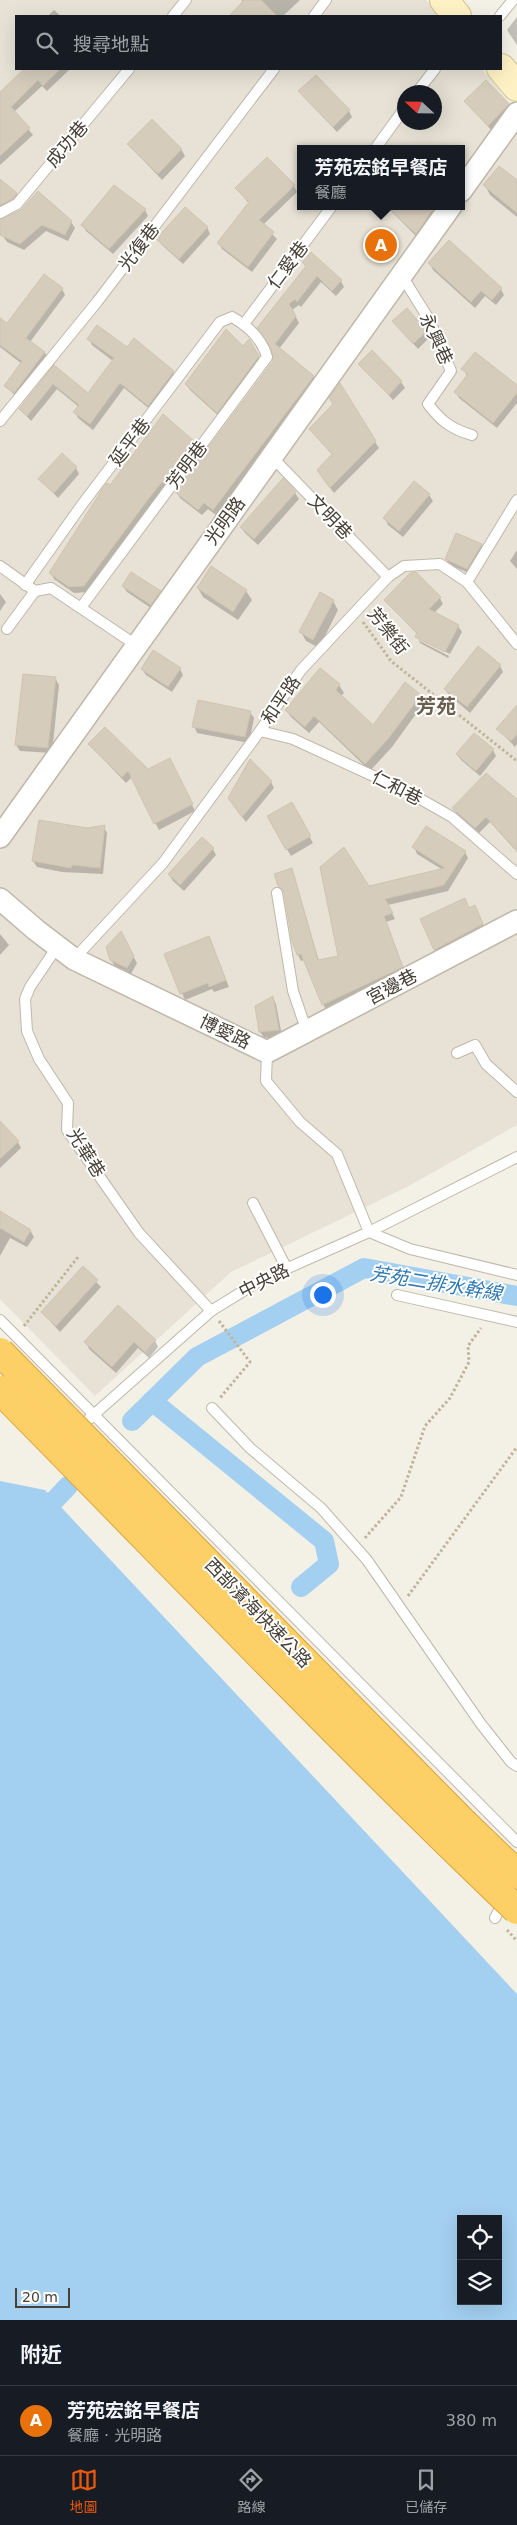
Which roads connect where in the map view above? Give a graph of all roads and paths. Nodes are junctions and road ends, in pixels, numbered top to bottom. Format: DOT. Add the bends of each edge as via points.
graph roads {
  1 [pos="186,0"];
  2 [pos="326,0"];
  3 [pos="444,0"];
  4 [pos="513,0"];
  5 [pos="174,15"];
  6 [pos="315,15"];
  7 [pos="456,15"];
  8 [pos="501,15"];
  9 [pos="502,69"];
  10 [pos="128,70"];
  11 [pos="273,70"];
  12 [pos="434,70"];
  13 [pos="422,85"];
  14 [pos="517,87"];
  15 [pos="517,113"];
  16 [pos="397,119"];
  17 [pos="378,145"];
  18 [pos="465,185"];
  19 [pos="329,210"];
  20 [pos="448,210"];
  21 [pos="0,213"];
  22 [pos="402,276"];
  23 [pos="244,324"];
  24 [pos="0,421"];
  25 [pos="472,435"];
  26 [pos="272,457"];
  27 [pos="517,500"];
  28 [pos="0,566"];
  29 [pos="388,577"];
  30 [pos="467,582"];
  31 [pos="25,585"];
  32 [pos="34,591"];
  33 [pos="82,606"];
  34 [pos="355,611"];
  35 [pos="7,629"];
  36 [pos="517,644"];
  37 [pos="136,645"];
  38 [pos="260,730"];
  39 [pos="517,761"];
  40 [pos="0,837"];
  41 [pos="517,874"];
  42 [pos="277,893"];
  43 [pos="0,899"];
  44 [pos="517,921"];
  45 [pos="57,946"];
  46 [pos="74,959"];
  47 [pos="307,1032"];
  48 [pos="267,1052"];
  49 [pos="457,1053"];
  50 [pos="517,1092"];
  51 [pos="517,1157"];
  52 [pos="253,1204"];
  53 [pos="369,1232"];
  54 [pos="78,1258"];
  55 [pos="287,1269"];
  56 [pos="517,1275"];
  57 [pos="397,1295"];
  58 [pos="214,1315"];
  59 [pos="491,1316"];
  60 [pos="0,1320"];
  61 [pos="517,1322"];
  62 [pos="8,1344"];
  63 [pos="0,1390"];
  64 [pos="212,1408"];
  65 [pos="93,1415"];
  66 [pos="517,1447"];
  67 [pos="46,1457"];
  68 [pos="357,1548"];
  69 [pos="400,1607"];
  70 [pos="517,1766"];
  71 [pos="517,1842"];
  72 [pos="511,1892"];
  1 -- 5 [label="lane"];
  2 -- 6 [label="lane"];
  3 -- 7 [label="street"];
  4 -- 8 [label="lane"];
  9 -- 14 [label="street"];
  10 -- 21 [label="lane, 成功巷" via="17,204"];
  11 -- 24 [label="lane, 光復巷" via="97,302"];
  12 -- 13 [label="lane"];
  15 -- 18 [label="street"];
  16 -- 17 [label="lane"];
  19 -- 23 [label="lane, 仁愛巷"];
  20 -- 22 [label="street, 光明路"];
  22 -- 25 [label="lane, 永興巷" via="430,322 452,371 428,404 442,422"];
  22 -- 26 [label="street, 光明路"];
  23 -- 31 [label="lane, 延平巷" via="232,317 220,322"];
  23 -- 33 [label="lane, 芳明巷" via="264,345 267,357"];
  26 -- 29 [label="lane, 文明巷"];
  26 -- 37 [label="street, 光明路"];
  27 -- 30 [label="lane"];
  28 -- 31 [label="lane"];
  29 -- 30 [label="lane, 和平路" via="404,566 440,564"];
  29 -- 34 [label="lane, 和平路"];
  30 -- 36 [label="lane, 和平路"];
  31 -- 32 [label="lane"];
  32 -- 33 [label="lane" via="51,588"];
  32 -- 35 [label="lane"];
  33 -- 37 [label="lane"];
  34 -- 38 [label="lane, 和平路" via="301,670"];
  34 -- 39 [label="path, 芳樂街" via="391,661"];
  37 -- 40 [label="street, 光明路"];
  38 -- 41 [label="lane, 仁和巷" via="293,739 408,792 452,817"];
  38 -- 46 [label="lane, 和平路" via="163,863"];
  42 -- 47 [label="lane" via="293,991"];
  43 -- 45 [label="street, 博愛路"];
  44 -- 47 [label="street, 宮邊巷"];
  45 -- 46 [label="street, 博愛路"];
  45 -- 58 [label="lane, 光華巷" via="25,999 27,1031 39,1059 68,1103 67,1130 140,1233"];
  46 -- 48 [label="street, 博愛路"];
  47 -- 48 [label="street, 宮邊巷"];
  48 -- 53 [label="lane, 博愛路" via="266,1081 300,1122 337,1154"];
  49 -- 50 [label="lane" via="475,1045 486,1064"];
  51 -- 53 [label="lane, 中央路"];
  52 -- 55 [label="lane"];
  53 -- 55 [label="lane, 中央路"];
  53 -- 56 [label="lane" via="410,1249"];
  54 -- 62 [label="path"];
  55 -- 58 [label="lane, 中央路" via="261,1280"];
  57 -- 59 [label="lane"];
  58 -- 64 [label="path" via="250,1362"];
  58 -- 65 [label="lane, 中央路"];
  59 -- 61 [label="lane"];
  59 -- 68 [label="path" via="468,1346 469,1362 450,1398 425,1426 401,1497"];
  60 -- 62 [label="lane"];
  62 -- 65 [label="lane"];
  62 -- 72 [label="highway, 西部濱海快速公路, bridge" via="434,1792"];
  63 -- 72 [label="highway, 西部濱海快速公路, bridge" via="445,1841"];
  64 -- 68 [label="lane" via="250,1448 321,1508"];
  65 -- 67 [label="lane, 中央路"];
  65 -- 71 [label="lane"];
  66 -- 69 [label="path"];
  68 -- 69 [label="lane"];
  69 -- 70 [label="lane" via="481,1724 510,1762"];
}
